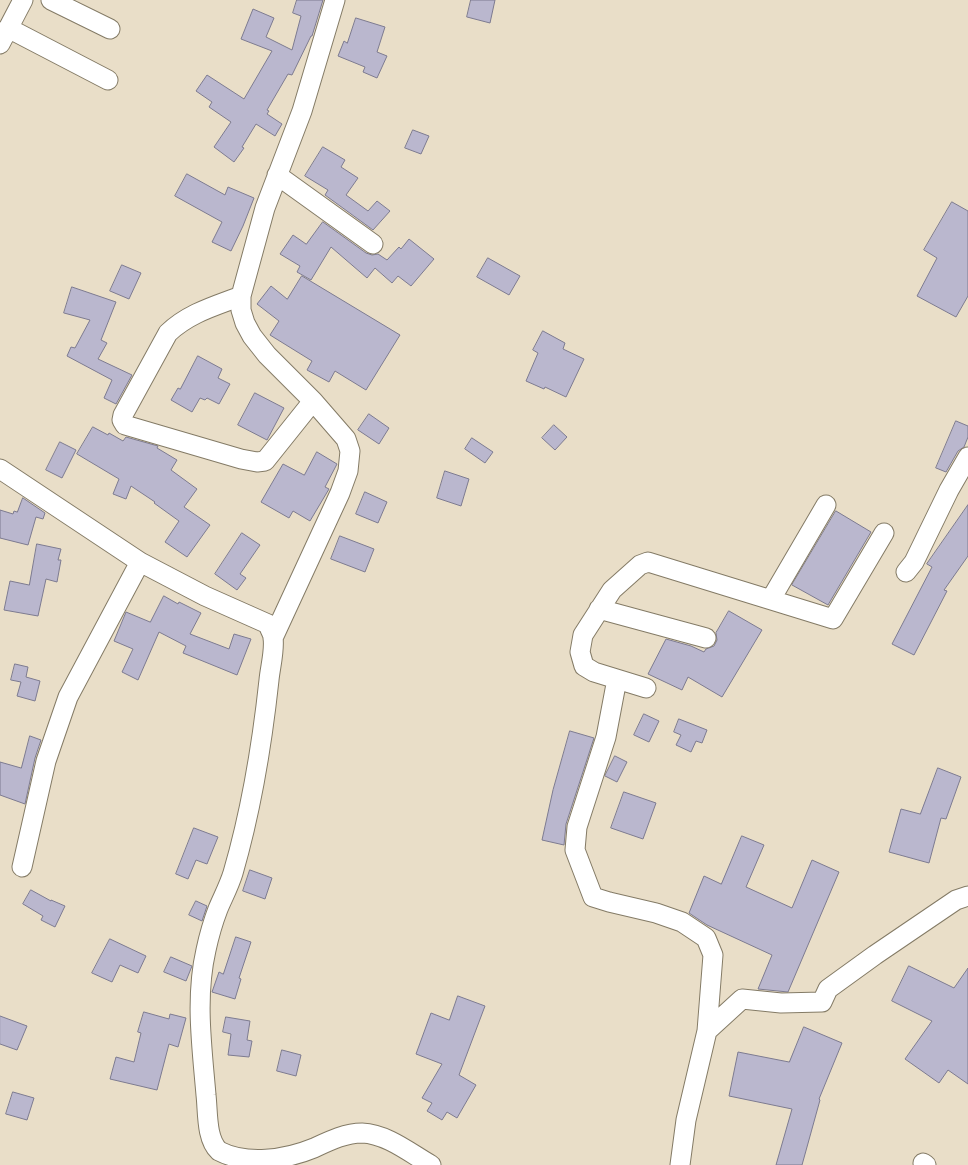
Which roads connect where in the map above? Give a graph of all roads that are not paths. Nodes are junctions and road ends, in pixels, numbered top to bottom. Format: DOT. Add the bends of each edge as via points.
graph roads {
  1 [pos="24,0"];
  2 [pos="51,0"];
  3 [pos="335,0"];
  4 [pos="110,29"];
  5 [pos="4,36"];
  6 [pos="108,80"];
  7 [pos="277,175"];
  8 [pos="373,244"];
  9 [pos="241,296"];
  10 [pos="313,401"];
  11 [pos="968,457"];
  12 [pos="0,469"];
  13 [pos="826,505"];
  14 [pos="884,533"];
  15 [pos="140,562"];
  16 [pos="906,572"];
  17 [pos="770,600"];
  18 [pos="600,609"];
  19 [pos="273,638"];
  20 [pos="706,638"];
  21 [pos="617,679"];
  22 [pos="646,688"];
  23 [pos="22,867"];
  24 [pos="968,896"];
  25 [pos="707,1032"];
  26 [pos="214,1157"];
  27 [pos="408,1160"];
  28 [pos="431,1165"];
  29 [pos="680,1165"];
  1 -- 5 [label="street"];
  2 -- 4 [label="street"];
  3 -- 7 [label="street" via="302,111"];
  5 -- 6 [label="street"];
  7 -- 8 [label="street"];
  7 -- 9 [label="street"];
  9 -- 10 [label="street" via="241,310 252,336"];
  9 -- 10 [label="street" via="192,315 168,333 123,414 125,425 257,462 271,455"];
  10 -- 19 [label="street" via="346,439 350,451 348,471"];
  11 -- 16 [label="street"];
  12 -- 15 [label="street"];
  13 -- 17 [label="street"];
  14 -- 17 [label="street" via="833,619"];
  15 -- 19 [label="street" via="268,624"];
  15 -- 23 [label="street" via="68,698 46,761"];
  17 -- 18 [label="street" via="648,562 640,565 612,590"];
  18 -- 20 [label="street"];
  18 -- 21 [label="street" via="583,635 580,652 584,666"];
  19 -- 26 [label="street" via="264,726 245,828 206,950 202,981 200,1012 204,1074"];
  21 -- 22 [label="street"];
  21 -- 25 [label="street" via="606,737 577,827 575,850 593,897 682,922 706,938 712,955"];
  24 -- 25 [label="street" via="956,900 828,989 822,1002 781,1003 742,999"];
  25 -- 29 [label="street" via="686,1120"];
  26 -- 27 [label="street" via="262,1163 284,1159 345,1135 361,1133 388,1140"];
  27 -- 28 [label="street"];
}
